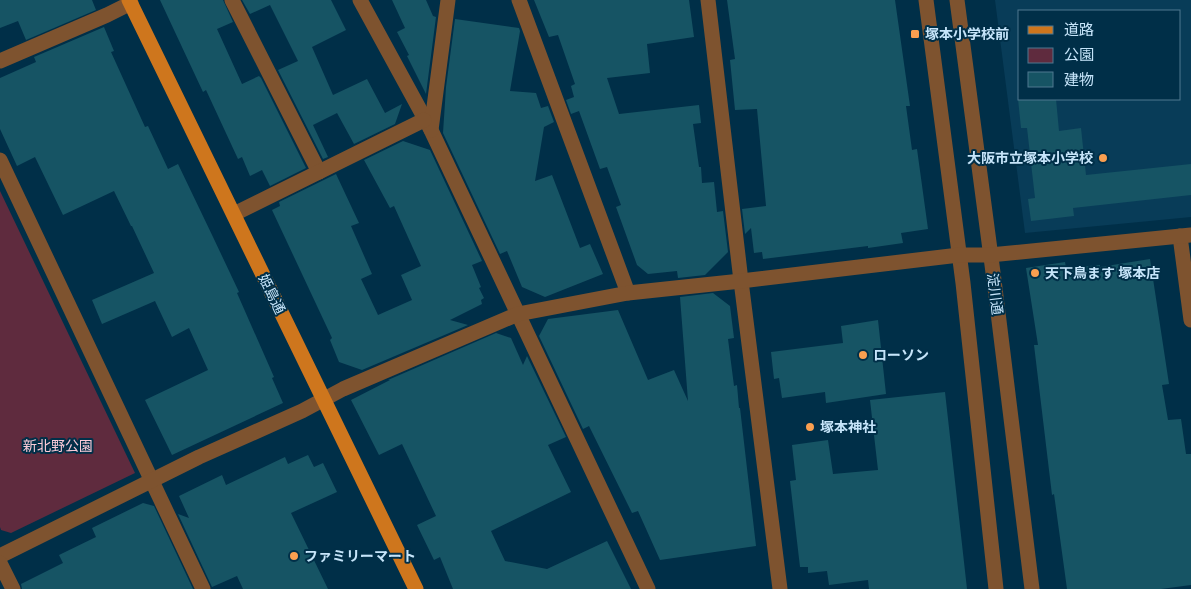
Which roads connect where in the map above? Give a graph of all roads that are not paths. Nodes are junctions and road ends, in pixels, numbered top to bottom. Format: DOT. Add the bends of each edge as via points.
graph roads {
  1 [pos="232,0"];
  2 [pos="360,0"];
  3 [pos="448,0"];
  4 [pos="519,0"];
  5 [pos="708,0"];
  6 [pos="926,0"];
  7 [pos="957,0"];
  8 [pos="130,2"];
  9 [pos="0,61"];
  10 [pos="428,125"];
  11 [pos="0,160"];
  12 [pos="319,172"];
  13 [pos="234,214"];
  14 [pos="1185,236"];
  15 [pos="959,255"];
  16 [pos="990,255"];
  17 [pos="741,281"];
  18 [pos="628,292"];
  19 [pos="518,314"];
  20 [pos="1191,320"];
  21 [pos="324,400"];
  22 [pos="151,481"];
  23 [pos="0,556"];
  24 [pos="0,563"];
  25 [pos="13,589"];
  26 [pos="203,589"];
  27 [pos="416,589"];
  28 [pos="648,589"];
  29 [pos="780,589"];
  30 [pos="996,589"];
  31 [pos="1032,589"];
  1 -- 12 [label="street"];
  2 -- 10 [label="street"];
  3 -- 10 [label="street"];
  4 -- 18 [label="street"];
  5 -- 17 [label="street"];
  6 -- 15 [label="street"];
  7 -- 16 [label="street, 淀川通"];
  8 -- 9 [label="street" via="108,15"];
  8 -- 13 [label="main road, 姫島通"];
  10 -- 12 [label="street"];
  10 -- 19 [label="street"];
  11 -- 22 [label="street"];
  12 -- 13 [label="street"];
  13 -- 21 [label="main road, 姫島通"];
  14 -- 16 [label="street"];
  14 -- 20 [label="street"];
  15 -- 16 [label="street"];
  15 -- 17 [label="street"];
  15 -- 30 [label="street"];
  16 -- 31 [label="street, 淀川通"];
  17 -- 18 [label="street"];
  17 -- 29 [label="street"];
  18 -- 19 [label="street"];
  19 -- 21 [label="street"];
  19 -- 28 [label="street"];
  21 -- 22 [label="street"];
  21 -- 27 [label="main road, 姫島通"];
  22 -- 23 [label="street"];
  22 -- 26 [label="street"];
  24 -- 25 [label="street"];
}
